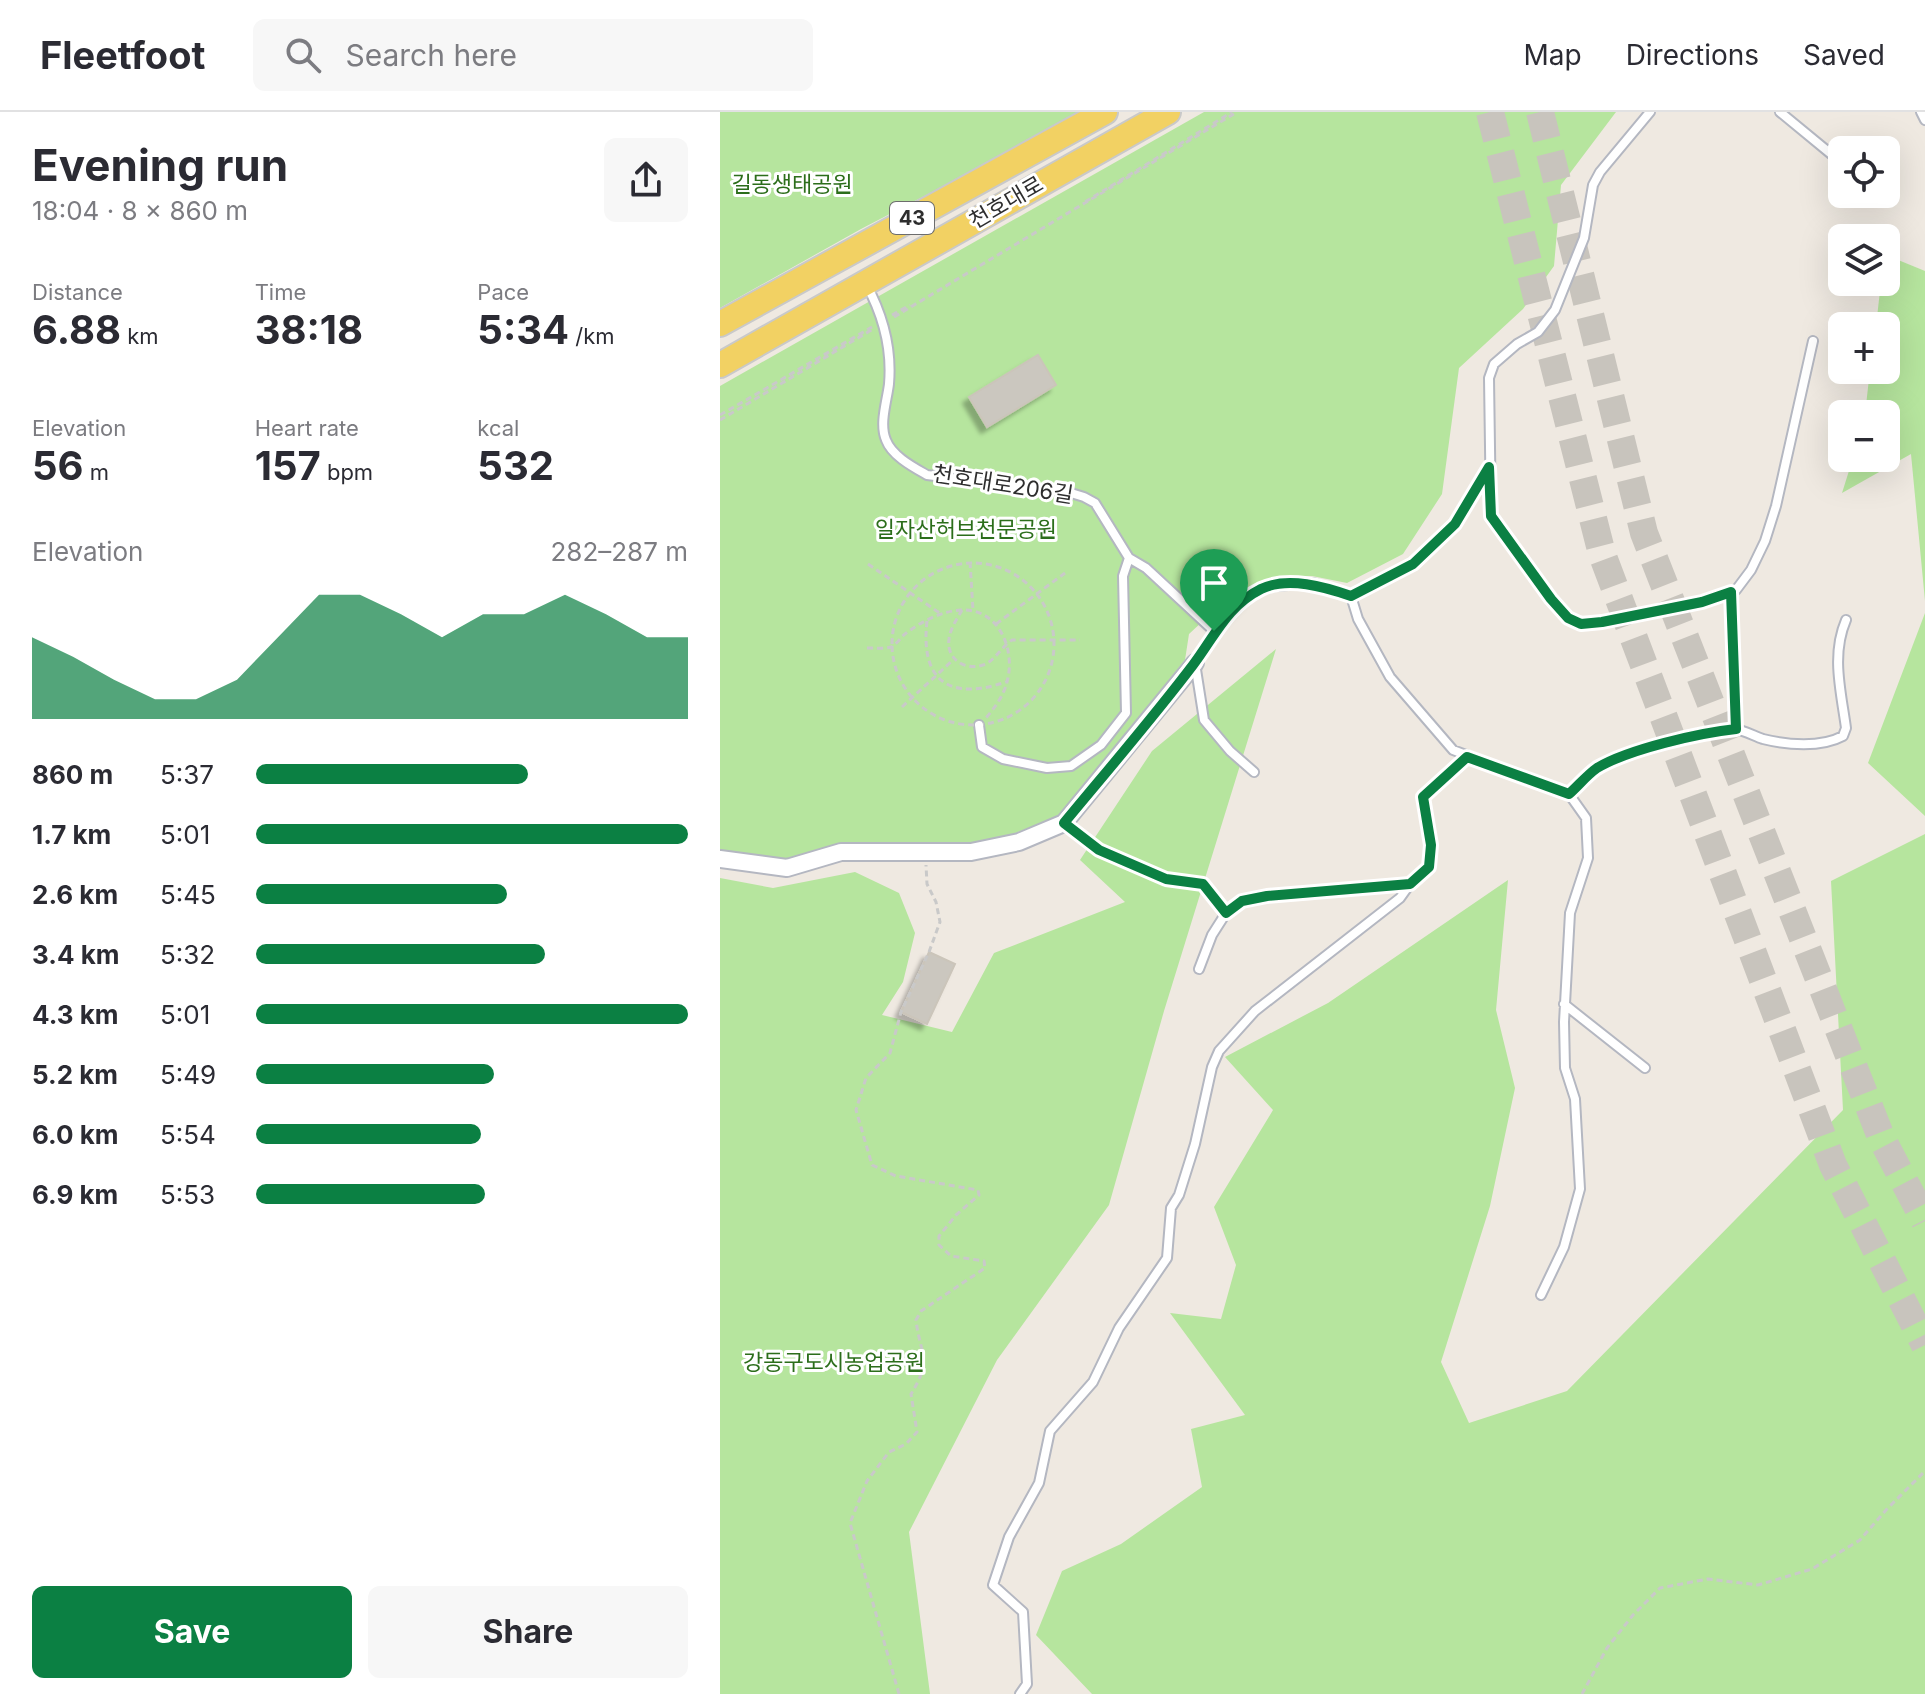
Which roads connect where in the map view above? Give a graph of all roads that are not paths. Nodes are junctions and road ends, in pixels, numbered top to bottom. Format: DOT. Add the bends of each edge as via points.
graph roads {
  1 [pos="1105,112"];
  2 [pos="1168,112"];
  3 [pos="1650,112"];
  4 [pos="1780,112"];
  5 [pos="1921,112"];
  6 [pos="1925,120"];
  7 [pos="1828,151"];
  8 [pos="866,283"];
  9 [pos="720,324"];
  10 [pos="1813,341"];
  11 [pos="720,365"];
  12 [pos="1489,467"];
  13 [pos="1129,558"];
  14 [pos="1731,592"];
  15 [pos="1351,596"];
  16 [pos="1846,620"];
  17 [pos="1214,631"];
  18 [pos="1195,663"];
  19 [pos="979,725"];
  20 [pos="1736,729"];
  21 [pos="1467,757"];
  22 [pos="1254,772"];
  23 [pos="1569,794"];
  24 [pos="1064,823"];
  25 [pos="720,859"];
  26 [pos="1410,884"];
  27 [pos="1226,913"];
  28 [pos="1199,969"];
  29 [pos="1564,1004"];
  30 [pos="1645,1068"];
  31 [pos="1541,1295"];
  32 [pos="1020,1694"];
  1 -- 9 [label="main road, 천호대로 / 43"];
  2 -- 8 [label="main road, 천호대로 / 43"];
  3 -- 12 [label="lane" via="1593,185 1584,238 1555,310 1538,332 1494,364 1489,378"];
  4 -- 7 [label="lane"];
  5 -- 6 [label="lane"];
  8 -- 11 [label="main road, 천호대로 / 43"];
  8 -- 13 [label="lane, 천호대로206길" via="883,322 889,380 886,439 908,464 927,475 1084,497 1095,503"];
  10 -- 14 [label="lane" via="1765,541 1751,570"];
  12 -- 14 [label="lane" via="1491,516 1568,618 1581,624 1602,622"];
  12 -- 15 [label="lane" via="1455,524 1413,564"];
  13 -- 17 [label="lane, 천호대로206길"];
  13 -- 19 [label="lane" via="1123,576 1126,713 1101,745 1071,766 1047,768 1003,759 982,747"];
  14 -- 20 [label="lane"];
  15 -- 17 [label="lane" via="1313,583 1265,587 1238,602"];
  15 -- 21 [label="lane" via="1390,677 1453,750"];
  16 -- 20 [label="lane" via="1838,641 1843,736 1801,744"];
  17 -- 18 [label="lane"];
  18 -- 22 [label="lane" via="1204,720"];
  18 -- 24 [label="street"];
  20 -- 23 [label="lane" via="1707,732 1618,758"];
  21 -- 23 [label="lane"];
  21 -- 26 [label="lane" via="1423,797 1429,867"];
  23 -- 29 [label="lane" via="1586,818 1588,858 1570,913"];
  24 -- 25 [label="street" via="1019,842 971,852 841,852 787,868"];
  24 -- 27 [label="lane" via="1112,856 1166,879 1203,884"];
  26 -- 27 [label="lane" via="1267,896 1242,901"];
  26 -- 32 [label="lane" via="1400,898 1255,1011 1219,1051 1195,1144 1171,1208 1167,1258 1119,1328 1093,1382 1050,1431 1039,1483 1009,1537 993,1585 1023,1612 1027,1684"];
  27 -- 28 [label="lane"];
  29 -- 30 [label="lane"];
  29 -- 31 [label="lane" via="1565,1068 1575,1099 1580,1189 1564,1247"];
}
